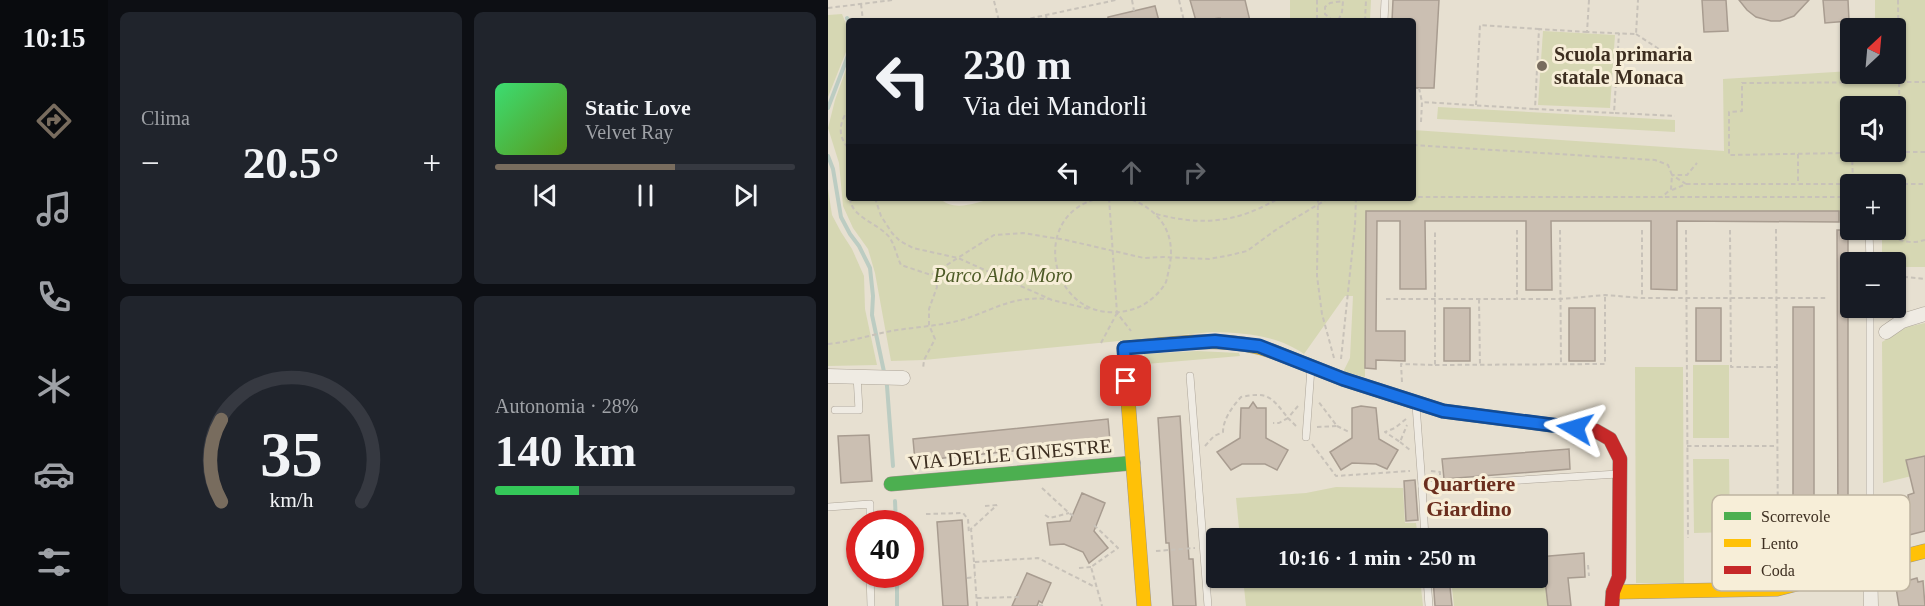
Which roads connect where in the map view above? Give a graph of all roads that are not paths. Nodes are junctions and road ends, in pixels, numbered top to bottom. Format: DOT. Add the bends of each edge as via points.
graph roads {
  1 [pos="1385,0"];
  2 [pos="1384,18"];
  3 [pos="1925,314"];
  4 [pos="1870,318"];
  5 [pos="1886,332"];
  6 [pos="1311,366"];
  7 [pos="828,376"];
  8 [pos="857,376"];
  9 [pos="1190,376"];
  10 [pos="903,378"];
  11 [pos="1413,408"];
  12 [pos="835,410"];
  13 [pos="1306,437"];
  14 [pos="1133,463"];
  15 [pos="1620,474"];
  16 [pos="891,484"];
  17 [pos="1422,486"];
  18 [pos="1870,495"];
  19 [pos="828,507"];
  20 [pos="870,510"];
  21 [pos="1424,528"];
  22 [pos="1925,551"];
  23 [pos="1910,555"];
  24 [pos="870,588"];
  25 [pos="1428,588"];
  26 [pos="1745,591"];
  27 [pos="1871,591"];
  28 [pos="1612,599"];
  29 [pos="871,606"];
  30 [pos="1144,606"];
  31 [pos="1208,606"];
  32 [pos="1429,606"];
  33 [pos="1871,606"];
  1 -- 2 [label="lane"];
  3 -- 5 [label="street" via="1902,321"];
  4 -- 18 [label="lane"];
  6 -- 11 [label="street"];
  6 -- 13 [label="lane"];
  6 -- 14 [label="street" via="1259,346 1215,341 1124,348"];
  7 -- 8 [label="street"];
  8 -- 10 [label="street"];
  8 -- 12 [label="lane" via="859,410"];
  9 -- 31 [label="lane"];
  11 -- 15 [label="street" via="1596,431 1610,439 1620,459"];
  11 -- 17 [label="lane"];
  14 -- 16 [label="street, VIA DELLE GINESTRE"];
  14 -- 30 [label="street"];
  15 -- 17 [label="lane"];
  15 -- 28 [label="street" via="1619,570"];
  17 -- 21 [label="lane"];
  19 -- 20 [label="lane" via="870,504"];
  22 -- 23 [label="street"];
  24 -- 29 [label="lane"];
  25 -- 32 [label="lane"];
  26 -- 28 [label="street"];
  27 -- 33 [label="street"];
}
